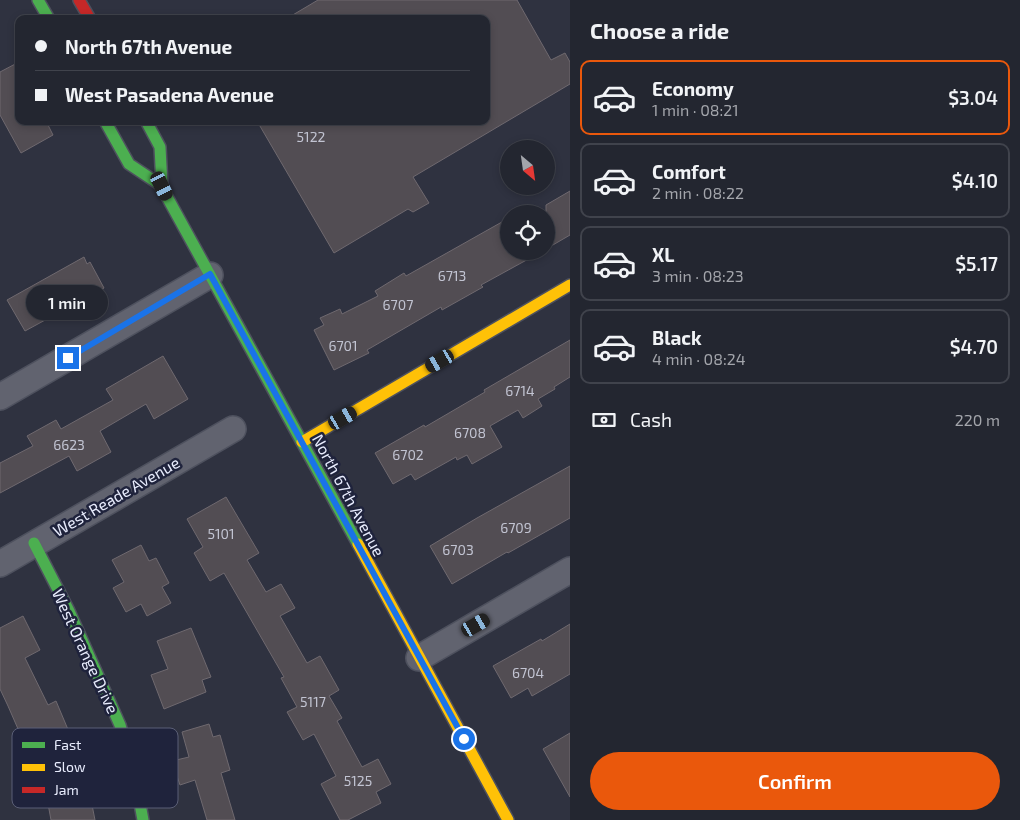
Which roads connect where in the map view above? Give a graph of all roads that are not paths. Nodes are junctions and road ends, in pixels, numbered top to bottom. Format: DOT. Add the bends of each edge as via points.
graph roads {
  1 [pos="38,0"];
  2 [pos="80,0"];
  3 [pos="46,15"];
  4 [pos="88,15"];
  5 [pos="107,125"];
  6 [pos="148,125"];
  7 [pos="162,186"];
  8 [pos="210,274"];
  9 [pos="570,285"];
  10 [pos="0,397"];
  11 [pos="233,430"];
  12 [pos="302,442"];
  13 [pos="34,543"];
  14 [pos="0,564"];
  15 [pos="570,570"];
  16 [pos="419,658"];
  17 [pos="121,728"];
  18 [pos="508,820"];
  1 -- 3 [label="main road"];
  2 -- 4 [label="main road"];
  5 -- 7 [label="main road, North 67th Avenue" via="129,164"];
  6 -- 7 [label="main road, North 67th Avenue" via="160,147"];
  7 -- 8 [label="main road, North 67th Avenue"];
  8 -- 10 [label="street"];
  8 -- 12 [label="main road, North 67th Avenue"];
  9 -- 12 [label="main road"];
  11 -- 13 [label="street, West Reade Avenue"];
  12 -- 16 [label="main road, North 67th Avenue"];
  13 -- 14 [label="street, West Reade Avenue"];
  13 -- 17 [label="main road, West Orange Drive" via="69,611"];
  15 -- 16 [label="street"];
  16 -- 18 [label="main road, North 67th Avenue"];
}
